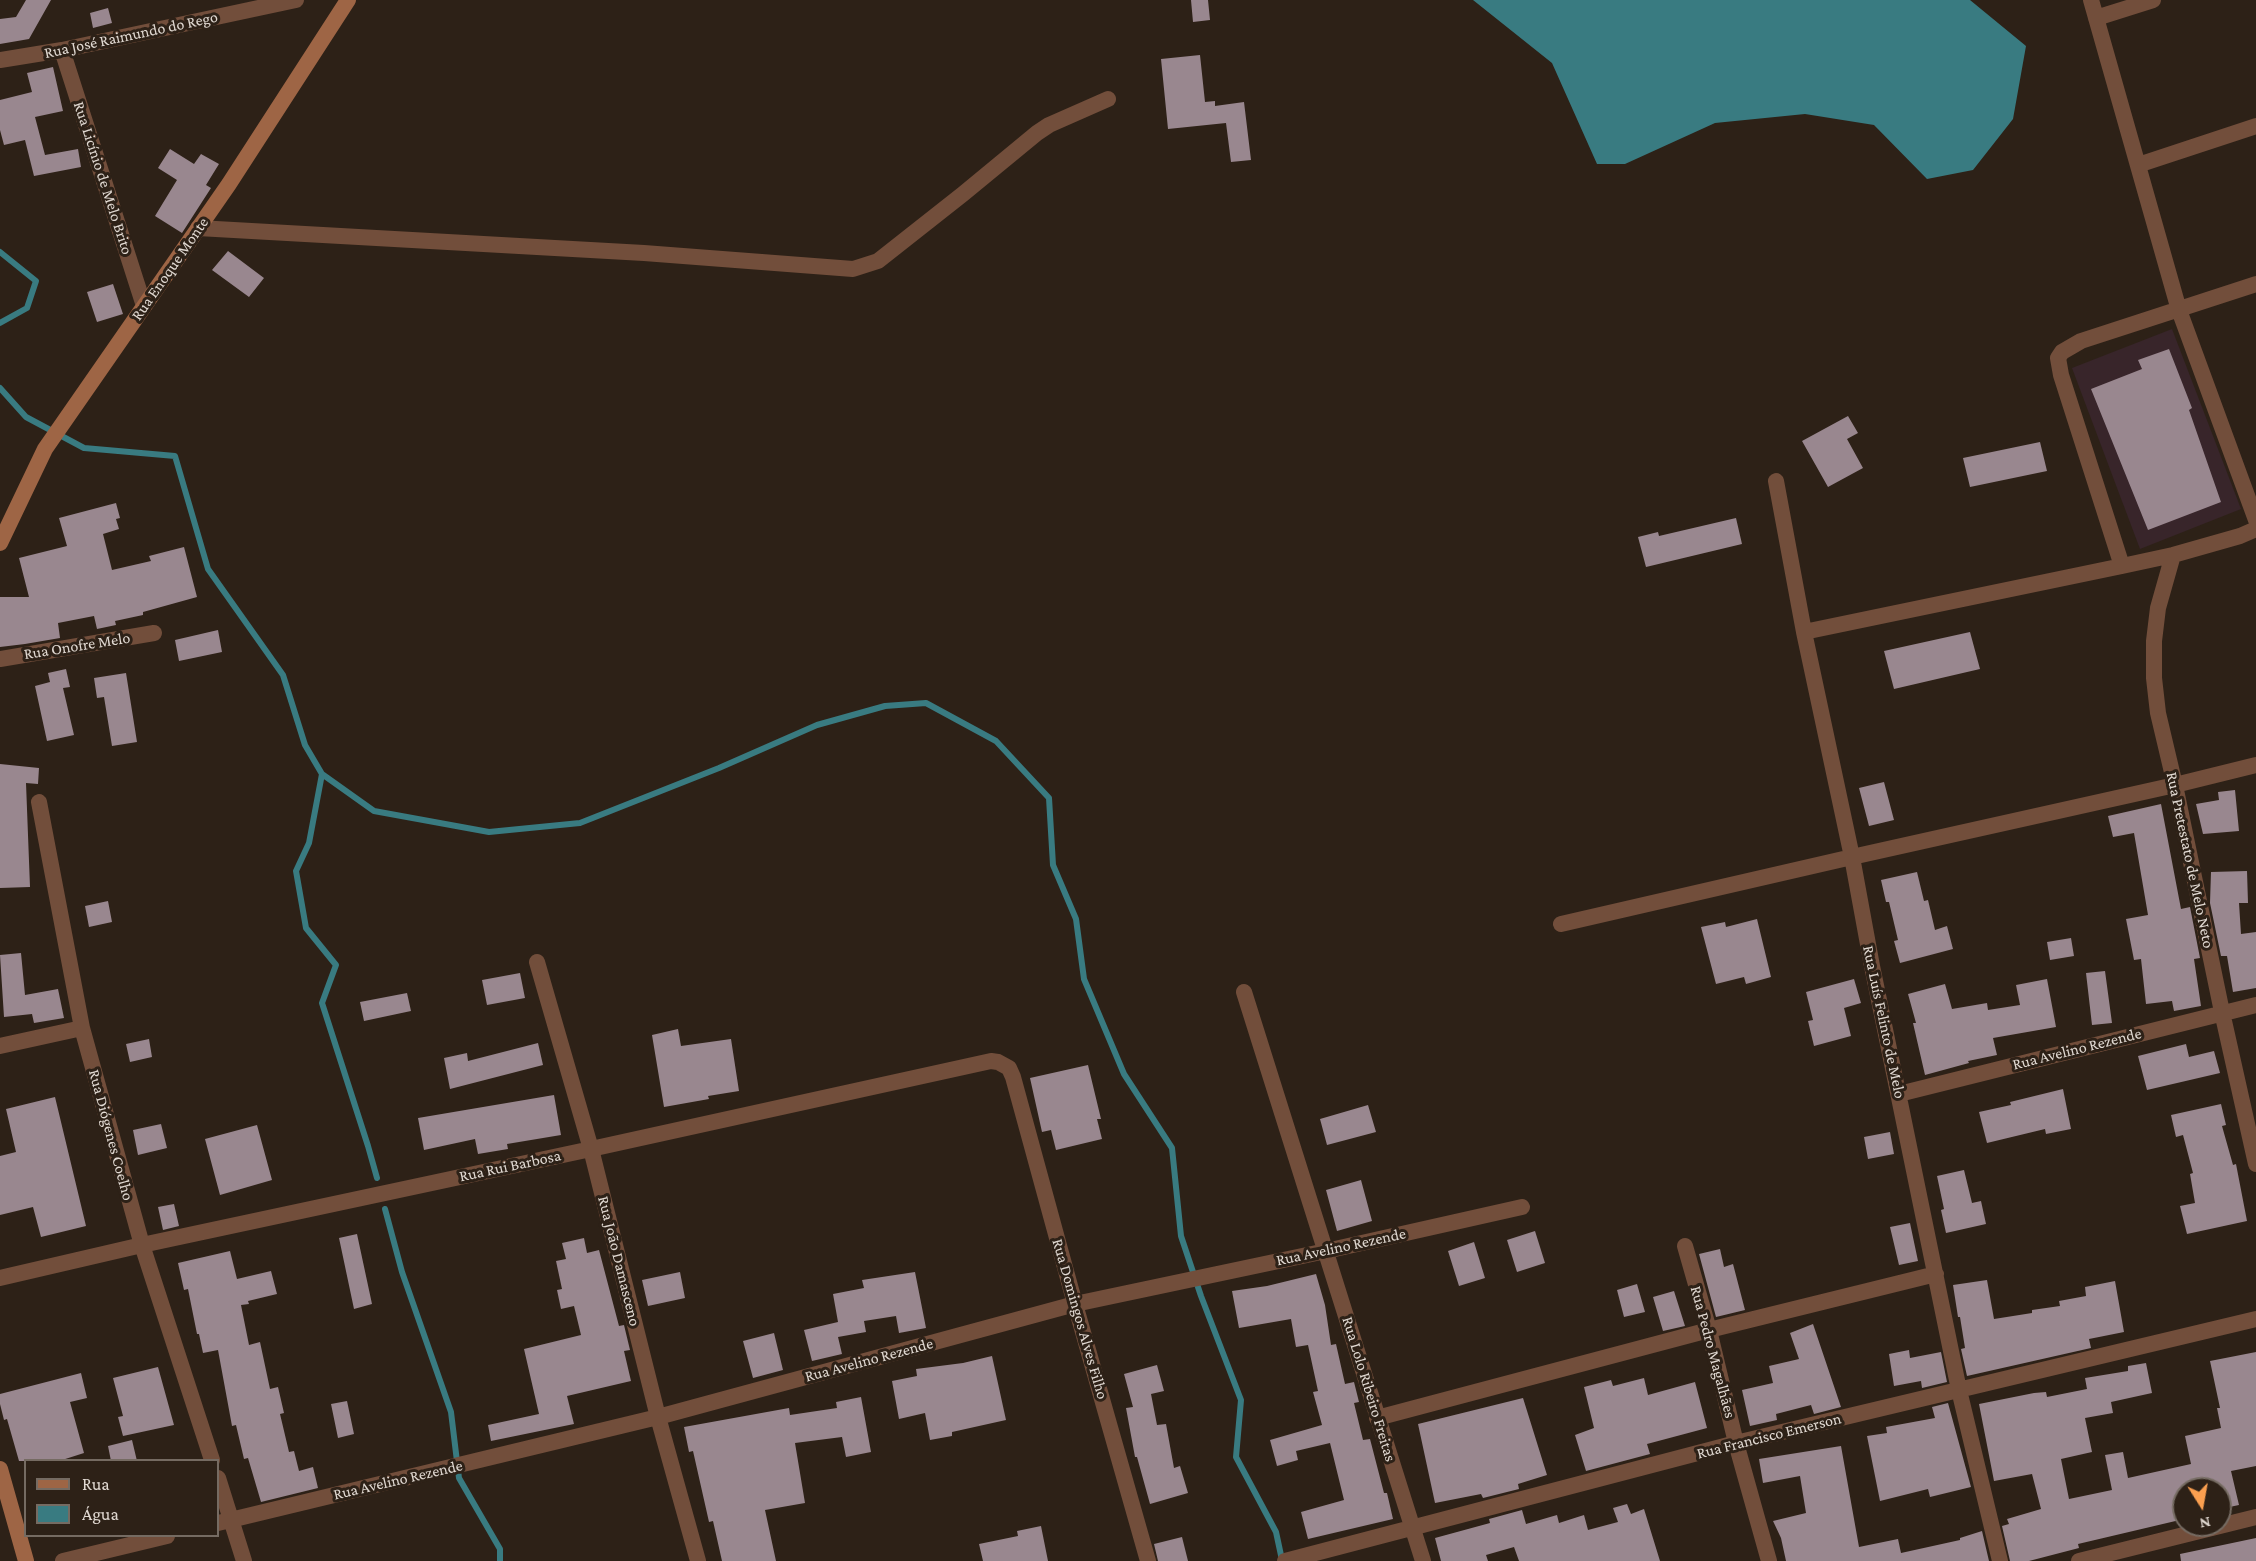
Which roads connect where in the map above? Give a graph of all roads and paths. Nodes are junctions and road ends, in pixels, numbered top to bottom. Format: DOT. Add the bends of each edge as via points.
graph roads {
  1 [pos="296,0"];
  2 [pos="348,0"];
  3 [pos="2091,0"];
  4 [pos="2153,0"];
  5 [pos="2097,18"];
  6 [pos="62,50"];
  7 [pos="0,60"];
  8 [pos="1108,99"];
  9 [pos="2256,126"];
  10 [pos="2138,165"];
  11 [pos="198,228"];
  12 [pos="2256,284"];
  13 [pos="144,306"];
  14 [pos="2179,310"];
  15 [pos="1776,481"];
  16 [pos="2256,520"];
  17 [pos="2256,529"];
  18 [pos="0,543"];
  19 [pos="2173,555"];
  20 [pos="2122,567"];
  21 [pos="1804,632"];
  22 [pos="154,633"];
  23 [pos="0,659"];
  24 [pos="2256,765"];
  25 [pos="2175,785"];
  26 [pos="39,802"];
  27 [pos="1852,856"];
  28 [pos="1562,924"];
  29 [pos="537,962"];
  30 [pos="1244,992"];
  31 [pos="2256,1005"];
  32 [pos="2222,1012"];
  33 [pos="82,1028"];
  34 [pos="0,1046"];
  35 [pos="1013,1077"];
  36 [pos="1899,1095"];
  37 [pos="591,1149"];
  38 [pos="2256,1164"];
  39 [pos="1522,1207"];
  40 [pos="142,1245"];
  41 [pos="1684,1246"];
  42 [pos="1326,1251"];
  43 [pos="1936,1274"];
  44 [pos="0,1278"];
  45 [pos="1075,1304"];
  46 [pos="2256,1319"];
  47 [pos="1709,1330"];
  48 [pos="1959,1390"];
  49 [pos="658,1417"];
  50 [pos="1377,1418"];
  51 [pos="1736,1443"];
  52 [pos="211,1459"];
  53 [pos="0,1469"];
  54 [pos="219,1485"];
  55 [pos="2256,1517"];
  56 [pos="224,1521"];
  57 [pos="1412,1527"];
  58 [pos="163,1537"];
  59 [pos="26,1561"];
  60 [pos="63,1561"];
  61 [pos="244,1561"];
  62 [pos="698,1561"];
  63 [pos="1148,1561"];
  64 [pos="1285,1561"];
  65 [pos="1423,1561"];
  66 [pos="1769,1561"];
  67 [pos="2000,1561"];
  68 [pos="2079,1561"];
  1 -- 6 [label="street, Rua José Raimundo do Rego"];
  2 -- 11 [label="main road, Rua Enoque Monte"];
  3 -- 5 [label="street"];
  4 -- 5 [label="street"];
  5 -- 10 [label="street"];
  6 -- 7 [label="street, Rua José Raimundo do Rego"];
  6 -- 13 [label="street, Rua Licínio de Melo Brito"];
  8 -- 11 [label="street" via="1049,125 878,261 853,269"];
  9 -- 10 [label="street"];
  10 -- 14 [label="street"];
  11 -- 13 [label="main road, Rua Enoque Monte"];
  12 -- 14 [label="street"];
  13 -- 18 [label="main road, Rua Enoque Monte" via="45,449"];
  14 -- 16 [label="street"];
  14 -- 20 [label="street" via="2081,341 2058,358"];
  15 -- 21 [label="street, Rua Luís Felinto de Melo"];
  17 -- 19 [label="street"];
  19 -- 20 [label="street"];
  19 -- 25 [label="street, Rua Pretestato de Melo Neto" via="2158,608 2154,678"];
  20 -- 21 [label="street"];
  21 -- 27 [label="street, Rua Luís Felinto de Melo"];
  22 -- 23 [label="street, Rua Onofre Melo"];
  24 -- 25 [label="street"];
  25 -- 27 [label="street"];
  25 -- 32 [label="street, Rua Pretestato de Melo Neto"];
  26 -- 33 [label="street, Rua Diógenes Coelho"];
  27 -- 28 [label="street"];
  27 -- 36 [label="street, Rua Luís Felinto de Melo"];
  29 -- 37 [label="street, Rua João Damasceno"];
  30 -- 42 [label="street, Rua Lolo Ribeiro Freitas"];
  31 -- 32 [label="street, Rua Avelino Rezende"];
  32 -- 36 [label="street, Rua Avelino Rezende"];
  32 -- 38 [label="street, Rua Pretestato de Melo Neto"];
  33 -- 34 [label="street"];
  33 -- 40 [label="street, Rua Diógenes Coelho"];
  35 -- 37 [label="street, Rua Rui Barbosa" via="1009,1068 991,1061"];
  35 -- 45 [label="street, Rua Domingos Alves Filho"];
  36 -- 43 [label="street, Rua Luís Felinto de Melo"];
  37 -- 40 [label="street, Rua Rui Barbosa"];
  37 -- 49 [label="street, Rua João Damasceno"];
  39 -- 42 [label="street, Rua Avelino Rezende"];
  40 -- 44 [label="street, Rua Rui Barbosa"];
  40 -- 52 [label="street, Rua Diógenes Coelho"];
  41 -- 47 [label="street, Rua Pedro Magalhães"];
  42 -- 45 [label="street, Rua Avelino Rezende"];
  42 -- 50 [label="street, Rua Lolo Ribeiro Freitas"];
  43 -- 47 [label="street"];
  43 -- 48 [label="street, Rua Luís Felinto de Melo"];
  45 -- 49 [label="street, Rua Avelino Rezende"];
  45 -- 63 [label="street, Rua Domingos Alves Filho"];
  46 -- 48 [label="street, Rua Francisco Emerson"];
  47 -- 50 [label="street"];
  47 -- 51 [label="street, Rua Pedro Magalhães"];
  48 -- 51 [label="street, Rua Francisco Emerson"];
  48 -- 67 [label="street, Rua Luís Felinto de Melo"];
  49 -- 56 [label="street, Rua Avelino Rezende"];
  49 -- 62 [label="street, Rua João Damasceno"];
  50 -- 57 [label="street, Rua Lolo Ribeiro Freitas"];
  51 -- 57 [label="street, Rua Francisco Emerson"];
  51 -- 66 [label="street, Rua Pedro Magalhães"];
  53 -- 59 [label="main road"];
  54 -- 56 [label="street"];
  55 -- 68 [label="street"];
  56 -- 61 [label="street"];
  57 -- 64 [label="street, Rua Francisco Emerson"];
  57 -- 65 [label="street, Rua Lolo Ribeiro Freitas"];
  58 -- 60 [label="street"];
}
